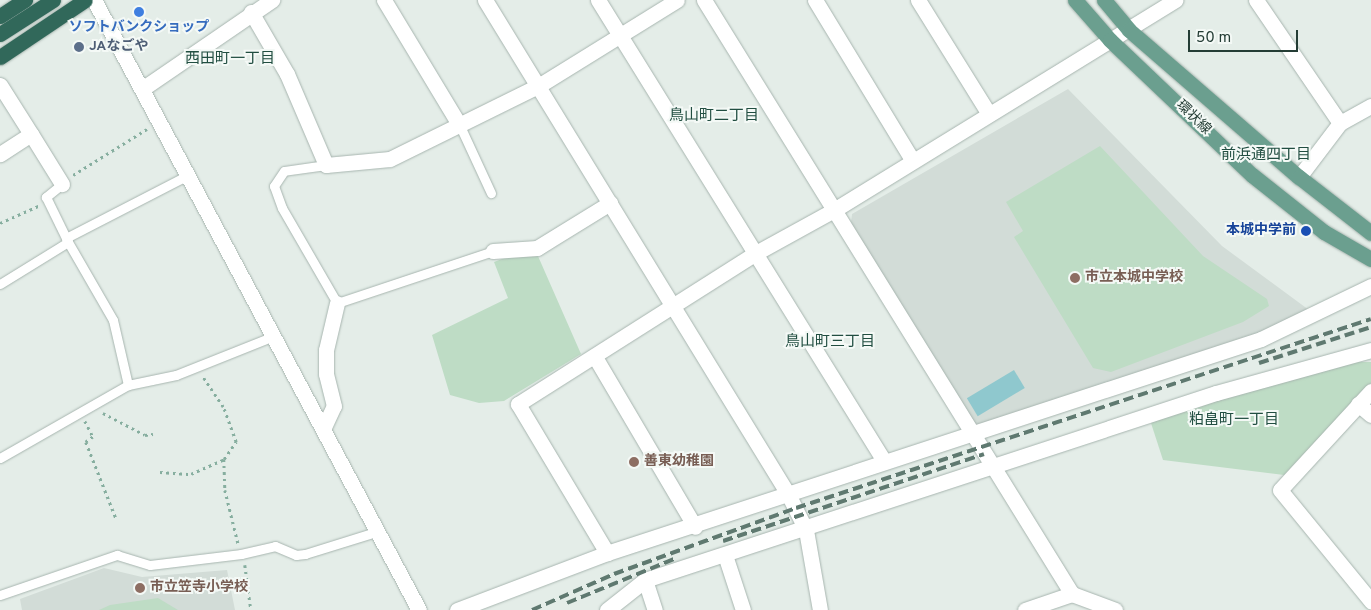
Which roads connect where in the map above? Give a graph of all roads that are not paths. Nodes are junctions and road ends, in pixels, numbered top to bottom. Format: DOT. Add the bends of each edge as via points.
graph roads {
  1 [pos="25,0"];
  2 [pos="53,0"];
  3 [pos="85,0"];
  4 [pos="94,0"];
  5 [pos="272,0"];
  6 [pos="384,0"];
  7 [pos="485,0"];
  8 [pos="598,0"];
  9 [pos="677,0"];
  10 [pos="704,0"];
  11 [pos="815,0"];
  12 [pos="918,0"];
  13 [pos="1075,0"];
  14 [pos="1104,0"];
  15 [pos="1176,0"];
  16 [pos="1256,0"];
  17 [pos="251,12"];
  18 [pos="0,16"];
  19 [pos="1129,30"];
  20 [pos="0,34"];
  21 [pos="620,35"];
  22 [pos="1110,40"];
  23 [pos="0,58"];
  24 [pos="0,85"];
  25 [pos="540,85"];
  26 [pos="142,89"];
  27 [pos="1371,106"];
  28 [pos="988,114"];
  29 [pos="1340,123"];
  30 [pos="460,126"];
  31 [pos="31,134"];
  32 [pos="0,154"];
  33 [pos="914,162"];
  34 [pos="326,165"];
  35 [pos="188,176"];
  36 [pos="1299,177"];
  37 [pos="62,184"];
  38 [pos="491,193"];
  39 [pos="610,203"];
  40 [pos="834,210"];
  41 [pos="1371,233"];
  42 [pos="67,240"];
  43 [pos="493,251"];
  44 [pos="754,254"];
  45 [pos="1371,259"];
  46 [pos="0,284"];
  47 [pos="1371,286"];
  48 [pos="337,303"];
  49 [pos="675,305"];
  50 [pos="274,336"];
  51 [pos="1371,350"];
  52 [pos="595,356"];
  53 [pos="128,385"];
  54 [pos="1371,391"];
  55 [pos="1358,404"];
  56 [pos="1371,415"];
  57 [pos="324,427"];
  58 [pos="972,434"];
  59 [pos="0,458"];
  60 [pos="884,461"];
  61 [pos="993,468"];
  62 [pos="788,494"];
  63 [pos="695,527"];
  64 [pos="806,530"];
  65 [pos="378,531"];
  66 [pos="607,553"];
  67 [pos="726,555"];
  68 [pos="645,580"];
  69 [pos="1072,594"];
  70 [pos="0,595"];
  71 [pos="1371,601"];
  72 [pos="419,610"];
  73 [pos="457,610"];
  74 [pos="607,610"];
  75 [pos="655,610"];
  76 [pos="743,610"];
  77 [pos="820,610"];
  78 [pos="1026,610"];
  79 [pos="1115,610"];
  1 -- 18 [label="highway"];
  2 -- 20 [label="highway"];
  3 -- 23 [label="highway"];
  4 -- 26 [label="street"];
  5 -- 17 [label="street"];
  6 -- 30 [label="street"];
  7 -- 25 [label="street"];
  8 -- 21 [label="street"];
  9 -- 21 [label="street"];
  10 -- 40 [label="street"];
  11 -- 33 [label="street"];
  12 -- 28 [label="street"];
  13 -- 22 [label="main road, 環状線"];
  14 -- 19 [label="main road, 環状線"];
  15 -- 19 [label="street"];
  16 -- 29 [label="street"];
  17 -- 26 [label="street"];
  17 -- 34 [label="street" via="287,74"];
  19 -- 22 [label="street"];
  19 -- 36 [label="main road, 環状線"];
  21 -- 25 [label="street"];
  21 -- 44 [label="street"];
  22 -- 28 [label="street"];
  22 -- 45 [label="main road, 環状線" via="1252,175 1324,232"];
  24 -- 31 [label="street"];
  25 -- 30 [label="street"];
  25 -- 39 [label="street"];
  26 -- 35 [label="street"];
  27 -- 29 [label="street"];
  28 -- 33 [label="street"];
  29 -- 36 [label="street"];
  30 -- 34 [label="street" via="390,159"];
  30 -- 38 [label="lane"];
  31 -- 32 [label="street"];
  31 -- 37 [label="street"];
  33 -- 40 [label="street"];
  34 -- 48 [label="lane" via="284,171 274,186 282,208"];
  35 -- 42 [label="lane"];
  35 -- 50 [label="street"];
  36 -- 41 [label="main road, 環状線"];
  37 -- 42 [label="lane" via="46,197"];
  39 -- 43 [label="street" via="537,248"];
  39 -- 49 [label="street"];
  40 -- 44 [label="street"];
  40 -- 58 [label="street"];
  42 -- 46 [label="lane"];
  42 -- 53 [label="lane" via="113,320"];
  43 -- 48 [label="lane"];
  44 -- 49 [label="street"];
  44 -- 60 [label="street"];
  47 -- 58 [label="street" via="1261,339"];
  48 -- 57 [label="street" via="326,350 326,374 334,406"];
  49 -- 52 [label="street"];
  49 -- 62 [label="street"];
  50 -- 53 [label="lane" via="176,375"];
  50 -- 57 [label="street"];
  51 -- 61 [label="street" via="1216,393"];
  52 -- 63 [label="street"];
  52 -- 66 [label="street" via="518,404"];
  53 -- 59 [label="lane"];
  54 -- 55 [label="street"];
  55 -- 56 [label="street"];
  55 -- 71 [label="street" via="1280,490"];
  57 -- 65 [label="street"];
  58 -- 60 [label="street"];
  58 -- 61 [label="street"];
  60 -- 62 [label="street"];
  61 -- 64 [label="street"];
  61 -- 69 [label="street"];
  62 -- 63 [label="street"];
  62 -- 64 [label="street"];
  63 -- 66 [label="street"];
  64 -- 67 [label="street"];
  64 -- 77 [label="street"];
  65 -- 70 [label="lane" via="296,555 275,546 241,554 150,565 117,555"];
  65 -- 72 [label="street"];
  66 -- 73 [label="street"];
  67 -- 68 [label="street"];
  67 -- 76 [label="street"];
  68 -- 74 [label="street"];
  68 -- 75 [label="street"];
  69 -- 78 [label="street"];
  69 -- 79 [label="street"];
}
